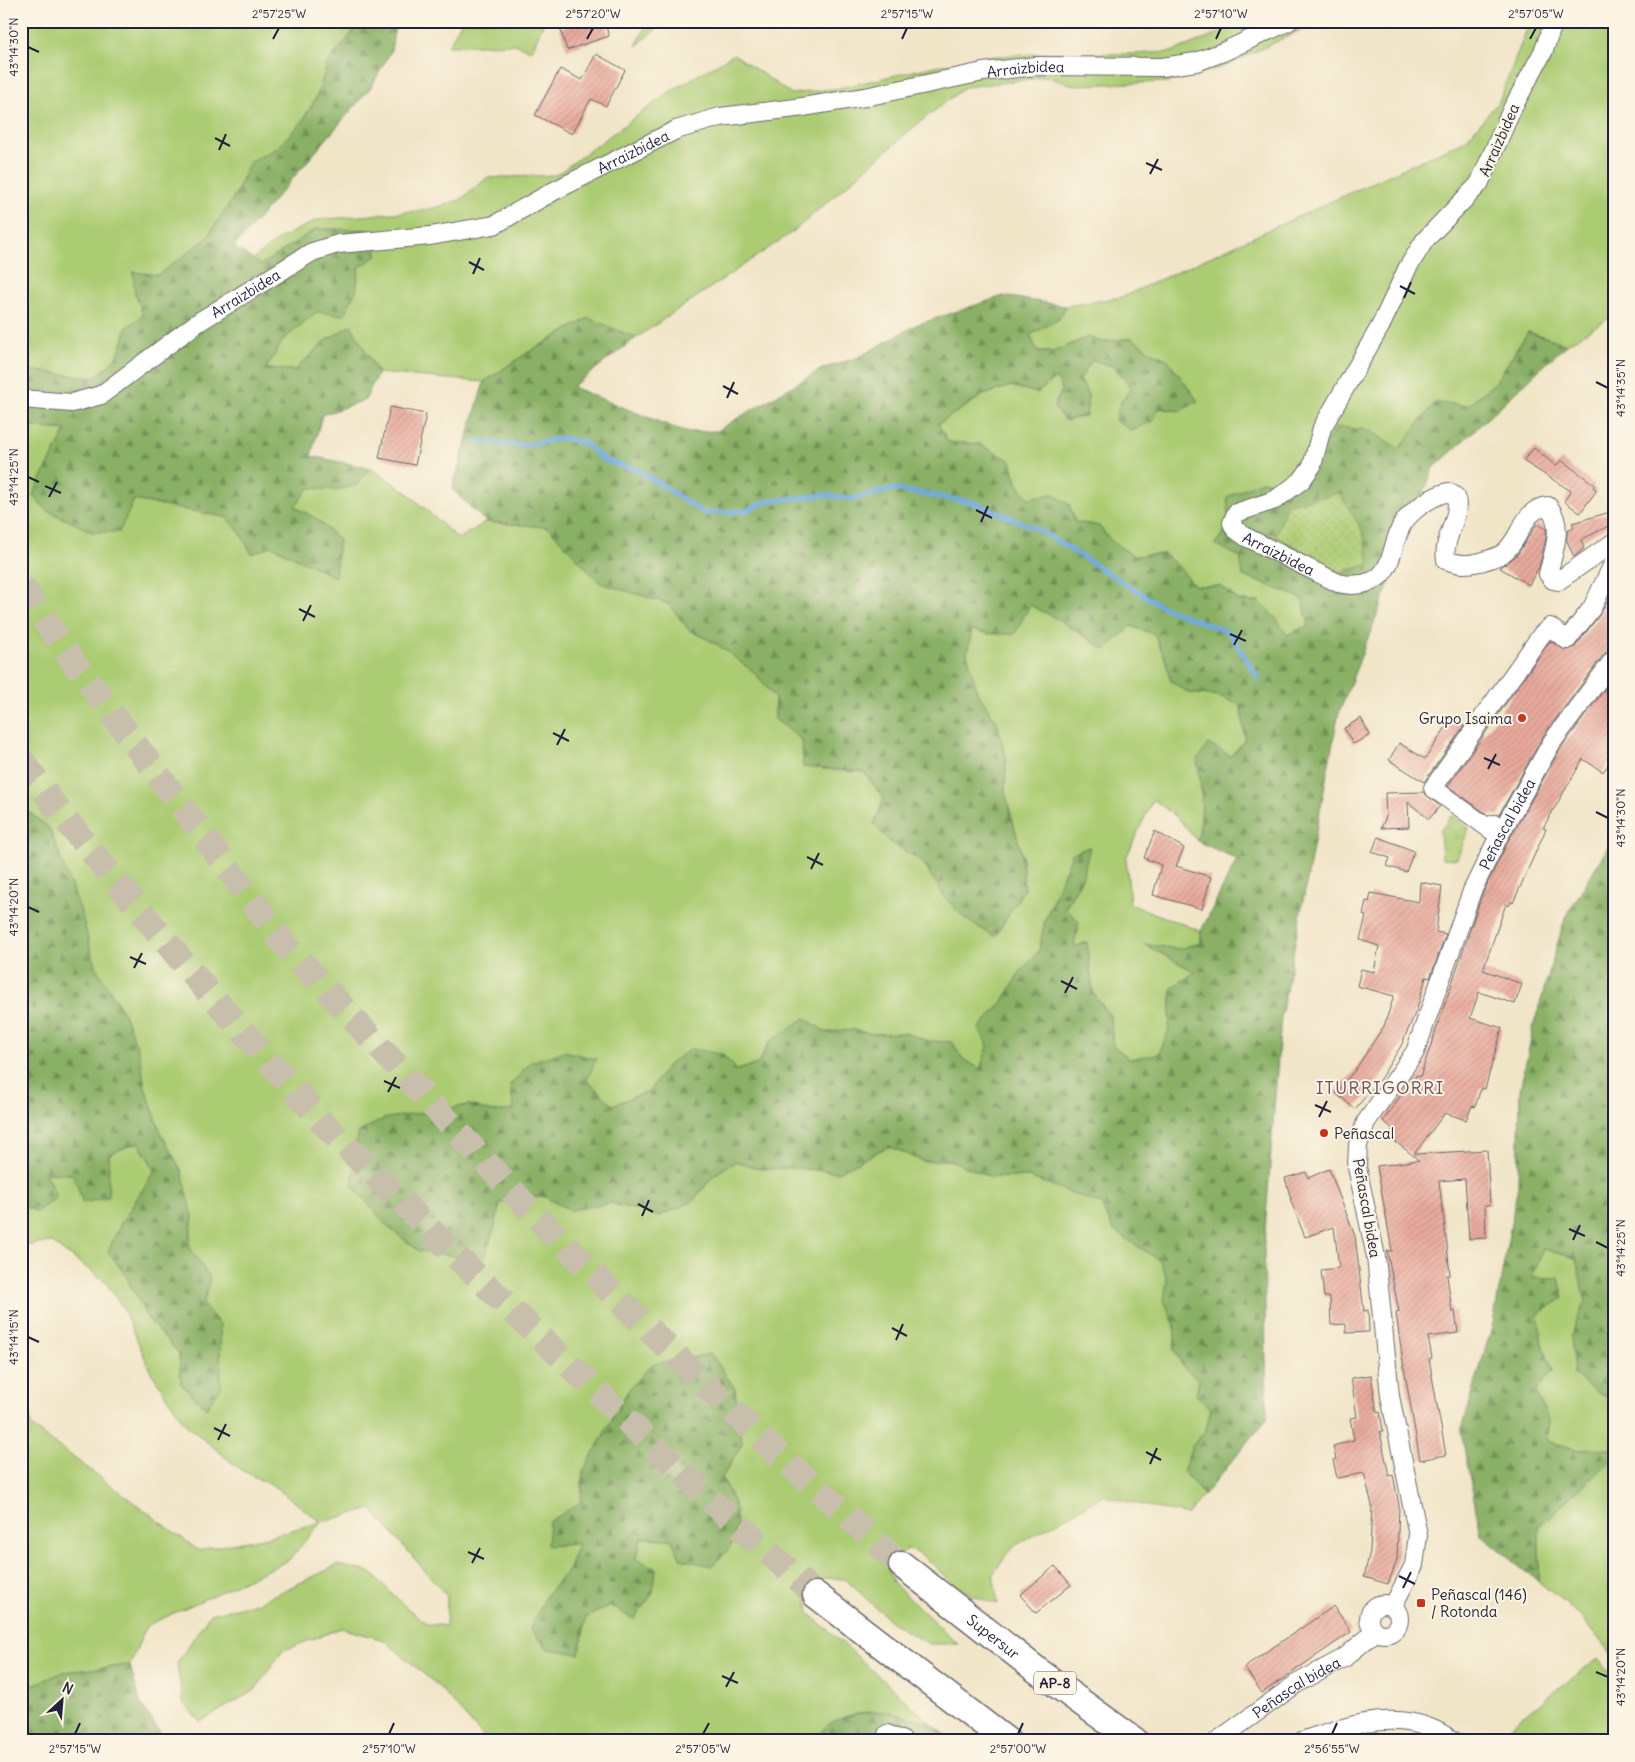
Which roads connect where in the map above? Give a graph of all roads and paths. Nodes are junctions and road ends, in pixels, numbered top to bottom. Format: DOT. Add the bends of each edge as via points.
graph roads {
  1 [pos="1289,21"];
  2 [pos="1554,21"];
  3 [pos="21,399"];
  4 [pos="1614,542"];
  5 [pos="1614,562"];
  6 [pos="1614,659"];
  7 [pos="1502,829"];
  8 [pos="902,1565"];
  9 [pos="816,1594"];
  10 [pos="1007,1741"];
  11 [pos="1135,1741"];
  12 [pos="1217,1741"];
  13 [pos="1302,1741"];
  14 [pos="1454,1741"];
  1 -- 3 [label="street, Arraizbidea" via="1196,62 1162,67 1036,66 982,72 865,97 720,117 693,125 667,134 494,225 430,236 338,244 312,252 197,323 101,395 72,403"];
  2 -- 4 [label="street, Arraizbidea" via="1544,50 1513,107 1479,184 1425,240 1408,267 1381,326 1322,428 1312,466 1302,481 1275,500 1236,513 1232,523 1246,537 1348,585 1363,584 1381,577 1389,564 1402,524 1436,495 1448,492 1456,497 1458,508 1445,550 1446,560 1463,566 1490,560 1503,553 1514,542 1528,516 1538,507 1548,506 1554,512 1557,544 1548,574 1553,580 1558,581"];
  5 -- 7 [label="street" via="1592,608 1567,640 1550,626 1542,634 1433,788 1491,830 1494,824"];
  6 -- 7 [label="street, Peñascal bidea" via="1552,742"];
  7 -- 12 [label="street, Peñascal bidea" via="1472,891 1415,1052 1366,1122 1356,1158 1376,1257 1390,1396 1418,1535 1414,1565 1392,1606 1382,1604 1370,1613 1369,1623 1375,1632 1344,1658 1296,1684"];
  8 -- 11 [label="highway, Supersur / AP-8" via="1038,1671"];
  9 -- 10 [label="highway"];
  13 -- 14 [label="street" via="1361,1723 1392,1721 1430,1728"];
}
